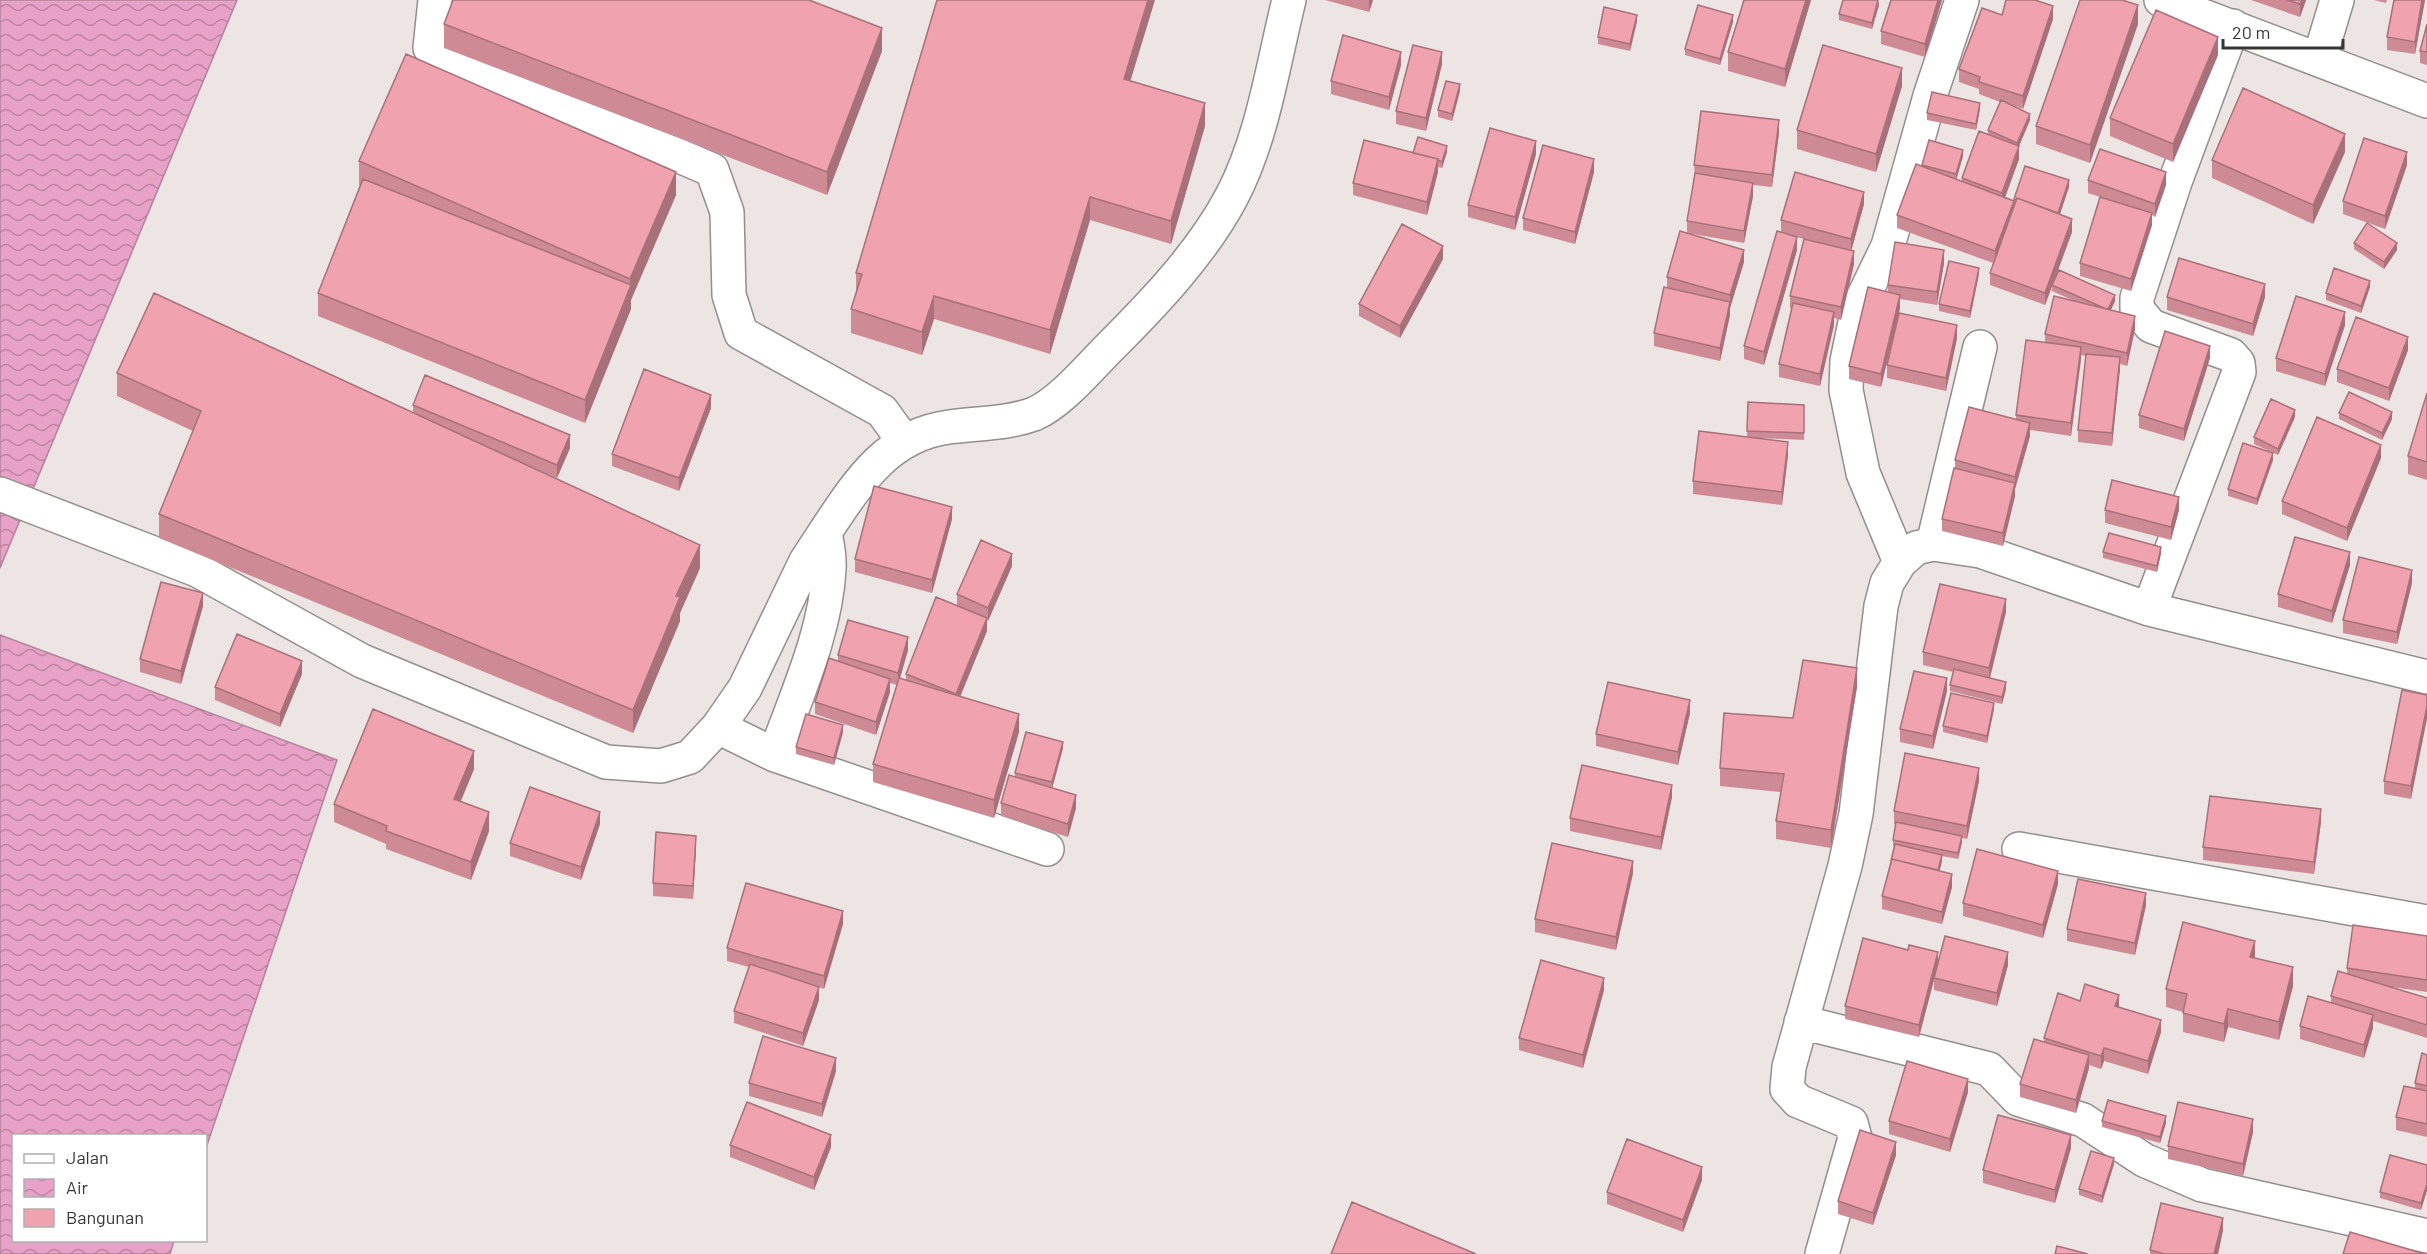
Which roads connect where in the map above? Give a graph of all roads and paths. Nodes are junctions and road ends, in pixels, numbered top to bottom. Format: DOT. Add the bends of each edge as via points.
graph roads {
  1 [pos="435,0"];
  2 [pos="1289,0"];
  3 [pos="1962,0"];
  4 [pos="2160,0"];
  5 [pos="2337,0"];
  6 [pos="2233,26"];
  7 [pos="2319,60"];
  8 [pos="2427,101"];
  9 [pos="1980,347"];
  10 [pos="903,441"];
  11 [pos="0,494"];
  12 [pos="825,532"];
  13 [pos="1933,544"];
  14 [pos="1900,562"];
  15 [pos="2149,609"];
  16 [pos="2427,676"];
  17 [pos="718,727"];
  18 [pos="774,755"];
  19 [pos="1047,849"];
  20 [pos="2019,849"];
  21 [pos="2427,922"];
  22 [pos="1801,1022"];
  23 [pos="2427,1236"];
  24 [pos="1822,1254"];
  1 -- 10 [label="street" via="430,48 712,170 727,212 729,295 741,333 882,411"];
  2 -- 10 [label="street" via="1255,137 1232,196 1203,243 1168,284 1068,389 1036,413 1000,423 947,427"];
  3 -- 14 [label="street" via="1888,246 1858,308 1847,361 1846,390 1863,473"];
  4 -- 6 [label="street"];
  5 -- 7 [label="street"];
  6 -- 7 [label="street"];
  6 -- 15 [label="street" via="2137,298 2137,309 2151,326 2231,355 2239,372"];
  7 -- 8 [label="street"];
  9 -- 13 [label="street"];
  10 -- 12 [label="street" via="875,462"];
  11 -- 17 [label="street" via="197,570 362,661 606,762 661,766 690,757"];
  12 -- 17 [label="street" via="806,561 746,688"];
  12 -- 18 [label="street" via="830,566 827,593 814,643"];
  13 -- 14 [label="street" via="1916,548"];
  13 -- 15 [label="street" via="1980,551"];
  14 -- 22 [label="street" via="1887,583 1881,606 1856,814 1847,856"];
  15 -- 16 [label="street"];
  17 -- 18 [label="street"];
  18 -- 19 [label="street"];
  20 -- 21 [label="street"];
  22 -- 23 [label="street" via="1989,1069 2018,1099 2083,1120 2144,1160 2202,1185"];
  22 -- 24 [label="street" via="1787,1089 1798,1101 1851,1123 1855,1138"];
}
